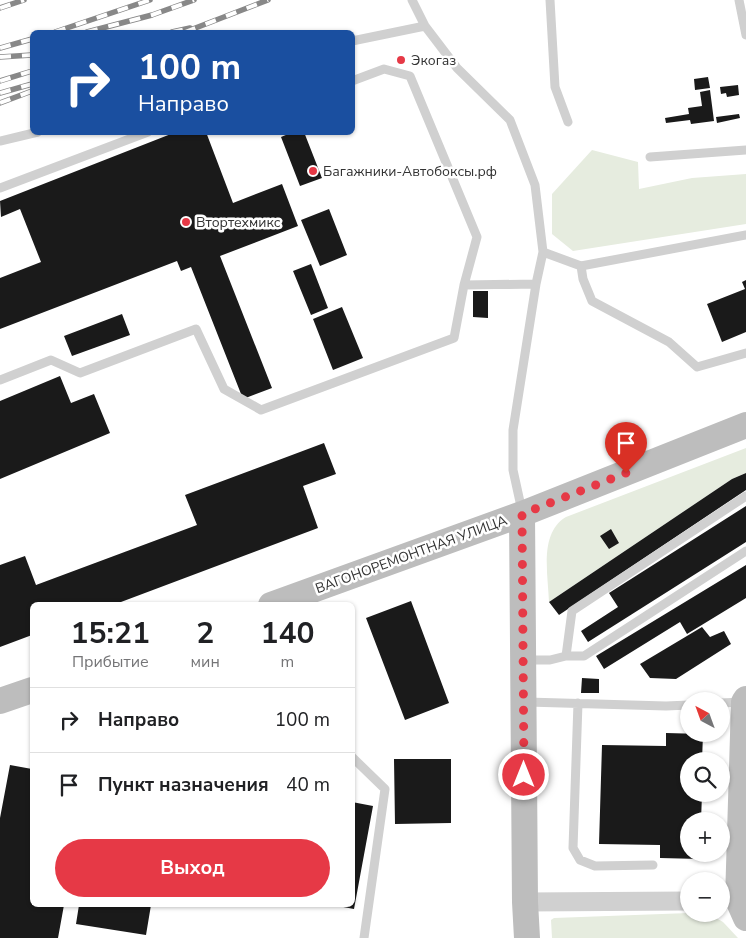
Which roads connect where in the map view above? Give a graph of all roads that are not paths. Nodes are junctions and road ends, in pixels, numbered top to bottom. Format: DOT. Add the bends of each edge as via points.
graph roads {
  1 [pos="412,0"];
  2 [pos="550,0"];
  3 [pos="739,0"];
  4 [pos="425,26"];
  5 [pos="746,35"];
  6 [pos="355,40"];
  7 [pos="355,80"];
  8 [pos="568,122"];
  9 [pos="30,134"];
  10 [pos="140,135"];
  11 [pos="0,140"];
  12 [pos="746,150"];
  13 [pos="650,157"];
  14 [pos="0,188"];
  15 [pos="746,234"];
  16 [pos="544,252"];
  17 [pos="581,266"];
  18 [pos="536,284"];
  19 [pos="464,285"];
  20 [pos="746,354"];
  21 [pos="0,380"];
  22 [pos="746,425"];
  23 [pos="746,496"];
  24 [pos="522,514"];
  25 [pos="746,551"];
  26 [pos="278,602"];
  27 [pos="566,656"];
  28 [pos="523,660"];
  29 [pos="30,691"];
  30 [pos="0,701"];
  31 [pos="737,701"];
  32 [pos="523,702"];
  33 [pos="578,702"];
  34 [pos="680,705"];
  35 [pos="355,760"];
  36 [pos="654,865"];
  37 [pos="680,901"];
  38 [pos="525,902"];
  39 [pos="735,906"];
  40 [pos="364,938"];
  41 [pos="527,938"];
  1 -- 4 [label="lane"];
  2 -- 8 [label="lane" via="555,87"];
  3 -- 5 [label="lane"];
  4 -- 6 [label="lane"];
  4 -- 16 [label="lane" via="456,68 510,120 536,185"];
  7 -- 19 [label="lane" via="384,69 410,76 477,237"];
  9 -- 11 [label="lane"];
  10 -- 14 [label="lane"];
  12 -- 13 [label="lane"];
  15 -- 17 [label="lane"];
  16 -- 17 [label="lane"];
  16 -- 18 [label="lane"];
  17 -- 20 [label="lane" via="592,302 669,342 697,367"];
  18 -- 19 [label="lane"];
  18 -- 24 [label="lane" via="513,430 513,470"];
  19 -- 21 [label="lane" via="454,338 261,410 224,389 196,329 80,373 51,360"];
  22 -- 24 [label="street, ВАГОНОРЕМОНТНАЯ УЛИЦА"];
  23 -- 27 [label="lane" via="572,612"];
  24 -- 26 [label="street, ВАГОНОРЕМОНТНАЯ УЛИЦА"];
  24 -- 28 [label="street"];
  25 -- 27 [label="lane" via="584,656"];
  27 -- 28 [label="lane" via="550,660"];
  28 -- 32 [label="street"];
  29 -- 30 [label="street"];
  31 -- 39 [label="street"];
  32 -- 33 [label="lane"];
  32 -- 38 [label="street"];
  33 -- 34 [label="lane"];
  33 -- 36 [label="lane" via="573,848 580,860 595,866"];
  35 -- 40 [label="lane" via="385,789"];
  37 -- 38 [label="street"];
  38 -- 41 [label="street"];
}
